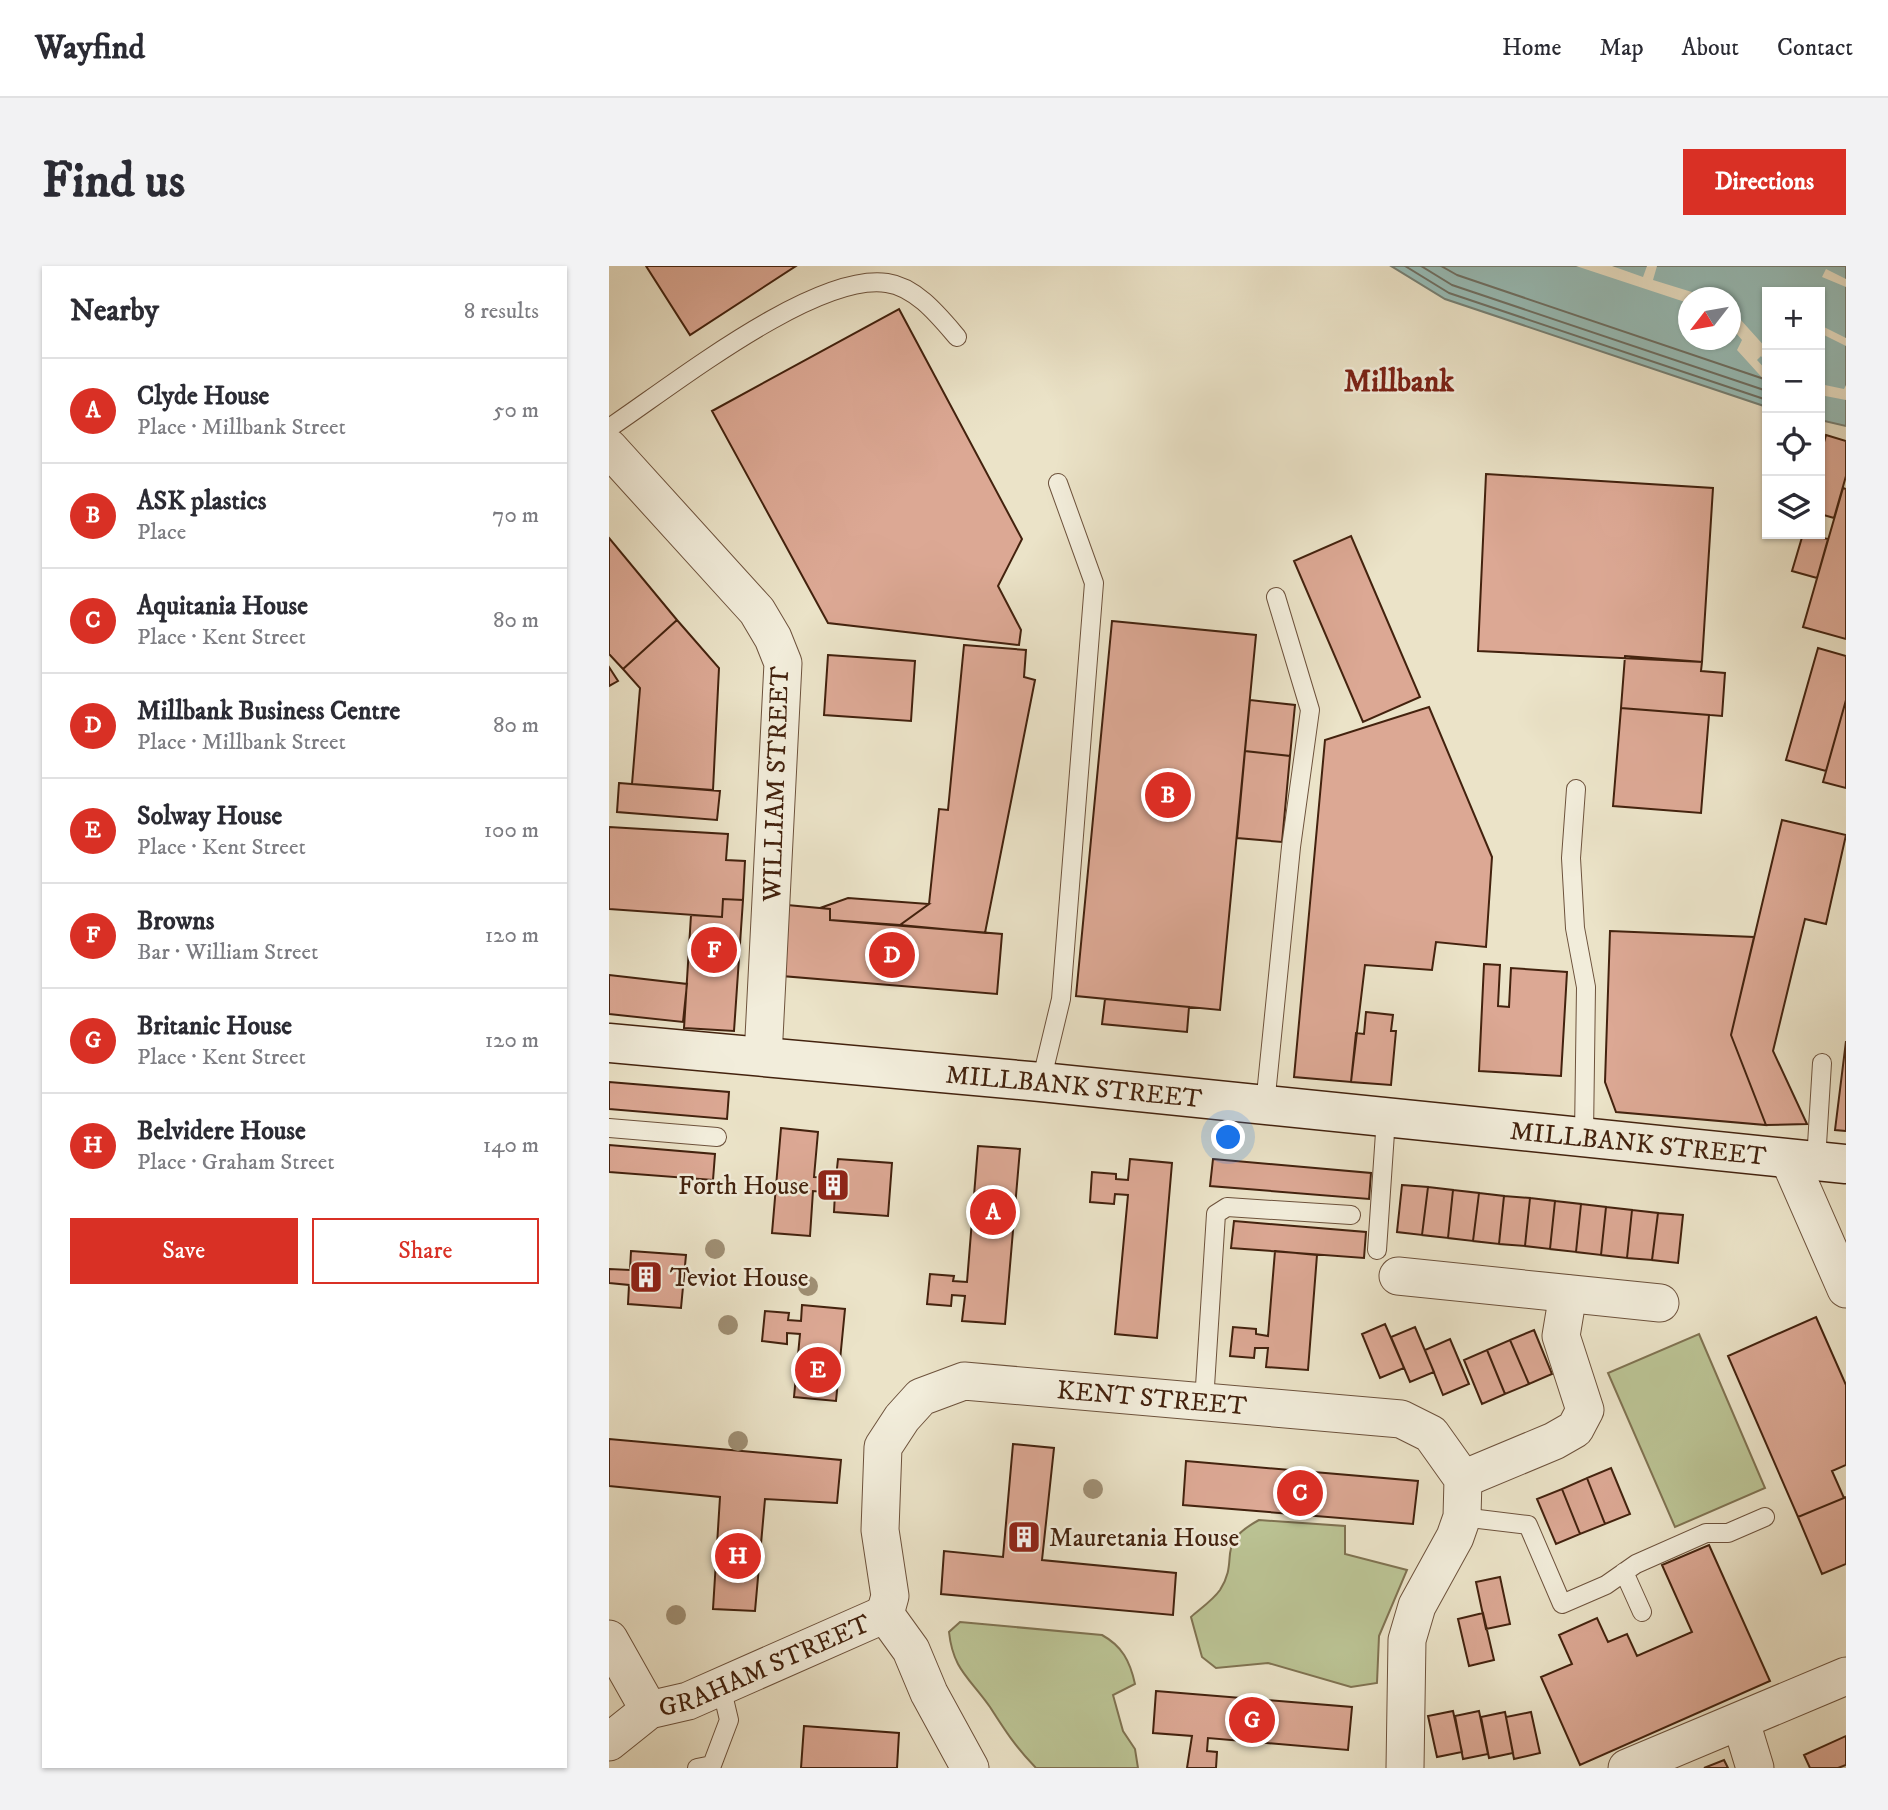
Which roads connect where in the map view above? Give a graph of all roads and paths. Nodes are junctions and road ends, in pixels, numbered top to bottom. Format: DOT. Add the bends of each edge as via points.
graph roads {
  1 [pos="957,337"];
  2 [pos="609,428"];
  3 [pos="609,448"];
  4 [pos="1058,484"];
  5 [pos="1276,597"];
  6 [pos="1576,789"];
  7 [pos="609,1043"];
  8 [pos="763,1057"];
  9 [pos="1822,1063"];
  10 [pos="1041,1082"];
  11 [pos="1265,1105"];
  12 [pos="1386,1118"];
  13 [pos="609,1128"];
  14 [pos="1584,1135"];
  15 [pos="717,1137"];
  16 [pos="1817,1162"];
  17 [pos="1352,1216"];
  18 [pos="1833,1227"];
  19 [pos="1387,1263"];
  20 [pos="1846,1289"];
  21 [pos="1569,1294"];
  22 [pos="1660,1303"];
  23 [pos="1205,1402"];
  24 [pos="1463,1479"];
  25 [pos="1462,1517"];
  26 [pos="1765,1517"];
  27 [pos="1624,1572"];
  28 [pos="1642,1612"];
  29 [pos="885,1614"];
  30 [pos="609,1639"];
  31 [pos="1846,1676"];
  32 [pos="721,1686"];
  33 [pos="649,1710"];
  34 [pos="1741,1722"];
  35 [pos="609,1742"];
  36 [pos="697,1768"];
  37 [pos="970,1768"];
  38 [pos="1405,1768"];
  39 [pos="1627,1768"];
  40 [pos="1755,1768"];
  1 -- 2 [label="lane" via="909,290 866,281 789,308"];
  3 -- 8 [label="street, WILLIAM STREET" via="757,611 783,663"];
  4 -- 10 [label="lane" via="1094,583 1061,999"];
  5 -- 11 [label="lane" via="1310,710"];
  6 -- 14 [label="lane" via="1575,928 1586,987"];
  7 -- 8 [label="street, MILLBANK STREET"];
  8 -- 10 [label="street, MILLBANK STREET"];
  9 -- 16 [label="lane"];
  10 -- 11 [label="street, MILLBANK STREET"];
  11 -- 12 [label="street, MILLBANK STREET"];
  12 -- 14 [label="street, MILLBANK STREET"];
  12 -- 19 [label="lane"];
  13 -- 15 [label="lane"];
  14 -- 16 [label="street, MILLBANK STREET"];
  16 -- 18 [label="street"];
  17 -- 23 [label="lane" via="1227,1207 1216,1214"];
  18 -- 20 [label="street"];
  19 -- 21 [label="street"];
  21 -- 22 [label="street"];
  21 -- 24 [label="street" via="1561,1336 1585,1410 1575,1429"];
  23 -- 24 [label="street, KENT STREET" via="1401,1419 1431,1434"];
  23 -- 29 [label="street, KENT STREET" via="964,1381 921,1397 883,1447 880,1530 890,1596"];
  24 -- 25 [label="street"];
  25 -- 27 [label="lane" via="1528,1525 1562,1604"];
  25 -- 38 [label="street" via="1417,1606 1407,1640"];
  26 -- 27 [label="lane" via="1728,1532 1706,1533"];
  27 -- 28 [label="lane"];
  29 -- 32 [label="street, GRAHAM STREET"];
  29 -- 37 [label="street" via="911,1650"];
  30 -- 33 [label="street"];
  31 -- 34 [label="street"];
  32 -- 33 [label="street, GRAHAM STREET" via="688,1701"];
  32 -- 36 [label="lane" via="729,1720 712,1765"];
  33 -- 35 [label="street, GRAHAM STREET"];
  34 -- 39 [label="street"];
  34 -- 40 [label="street"];
}
